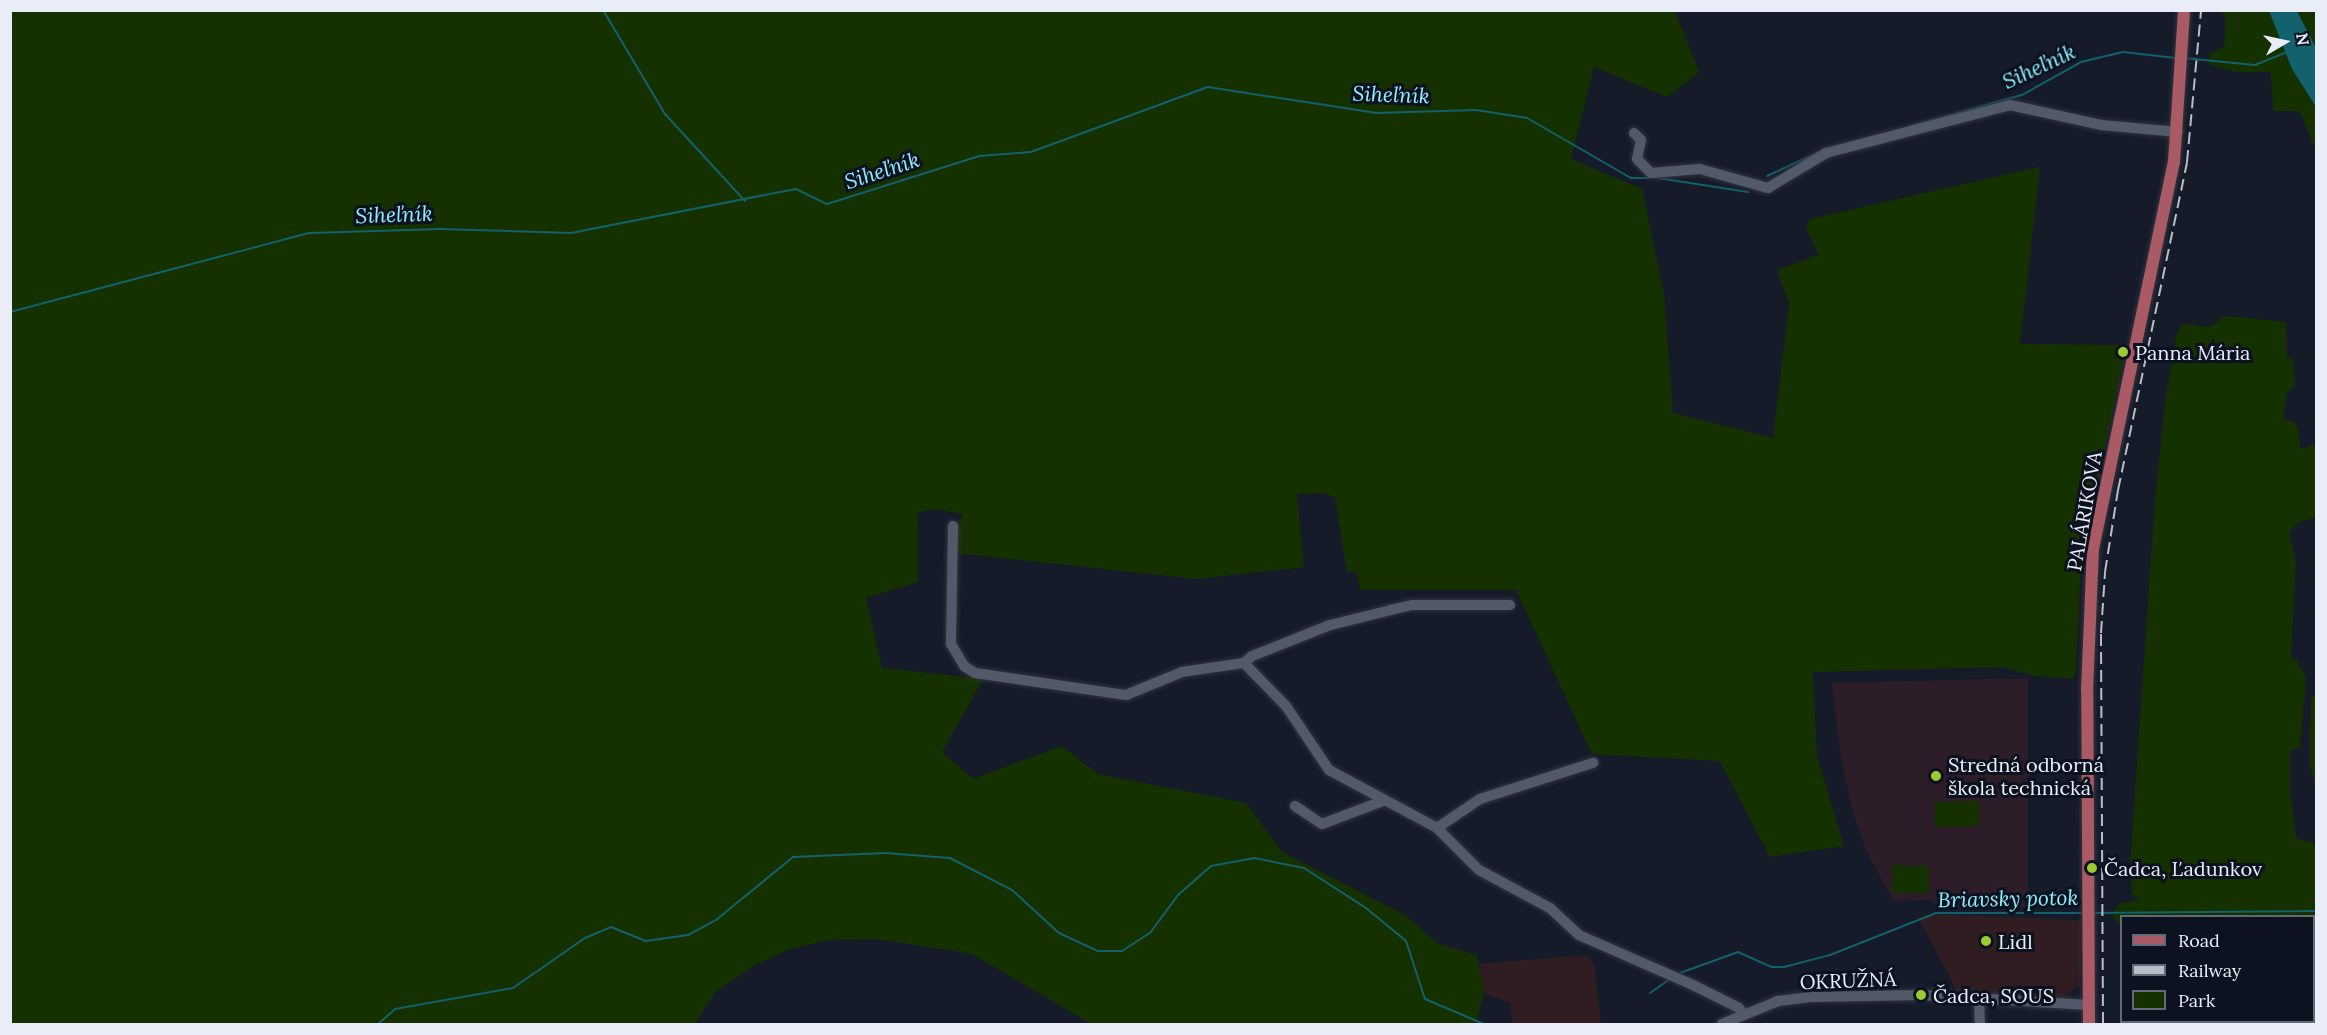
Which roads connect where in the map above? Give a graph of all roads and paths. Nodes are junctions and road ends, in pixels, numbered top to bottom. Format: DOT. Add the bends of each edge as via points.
graph roads {
  1 [pos="2184,10"];
  2 [pos="2178,132"];
  3 [pos="1634,133"];
  4 [pos="953,526"];
  5 [pos="1510,605"];
  6 [pos="1244,663"];
  7 [pos="1593,763"];
  8 [pos="1383,801"];
  9 [pos="1295,806"];
  10 [pos="1437,828"];
  11 [pos="1979,999"];
  12 [pos="2089,1005"];
  13 [pos="1743,1014"];
  14 [pos="1727,1023"];
  15 [pos="1980,1024"];
  16 [pos="2089,1024"];
  1 -- 2 [label="main road, PALÁRIKOVA"];
  2 -- 3 [label="street" via="2101,125 2010,105 1826,153 1768,188 1700,169 1651,173 1637,159 1641,140"];
  2 -- 12 [label="main road, PALÁRIKOVA" via="2093,549 2087,680"];
  4 -- 6 [label="street" via="951,644 964,666 975,673 1125,695 1182,672"];
  5 -- 6 [label="street" via="1412,606 1390,610 1330,625 1252,656"];
  6 -- 8 [label="street" via="1286,706 1329,770"];
  7 -- 10 [label="street" via="1480,799"];
  8 -- 9 [label="street" via="1322,824"];
  8 -- 10 [label="street"];
  10 -- 13 [label="street" via="1479,870 1550,908 1579,935 1693,985"];
  11 -- 12 [label="street, OKRUŽNÁ"];
  11 -- 13 [label="street, OKRUŽNÁ" via="1813,996 1778,1001"];
  11 -- 15 [label="street"];
  12 -- 16 [label="main road, PALÁRIKOVA"];
  13 -- 14 [label="street, OKRUŽNÁ"];
}
